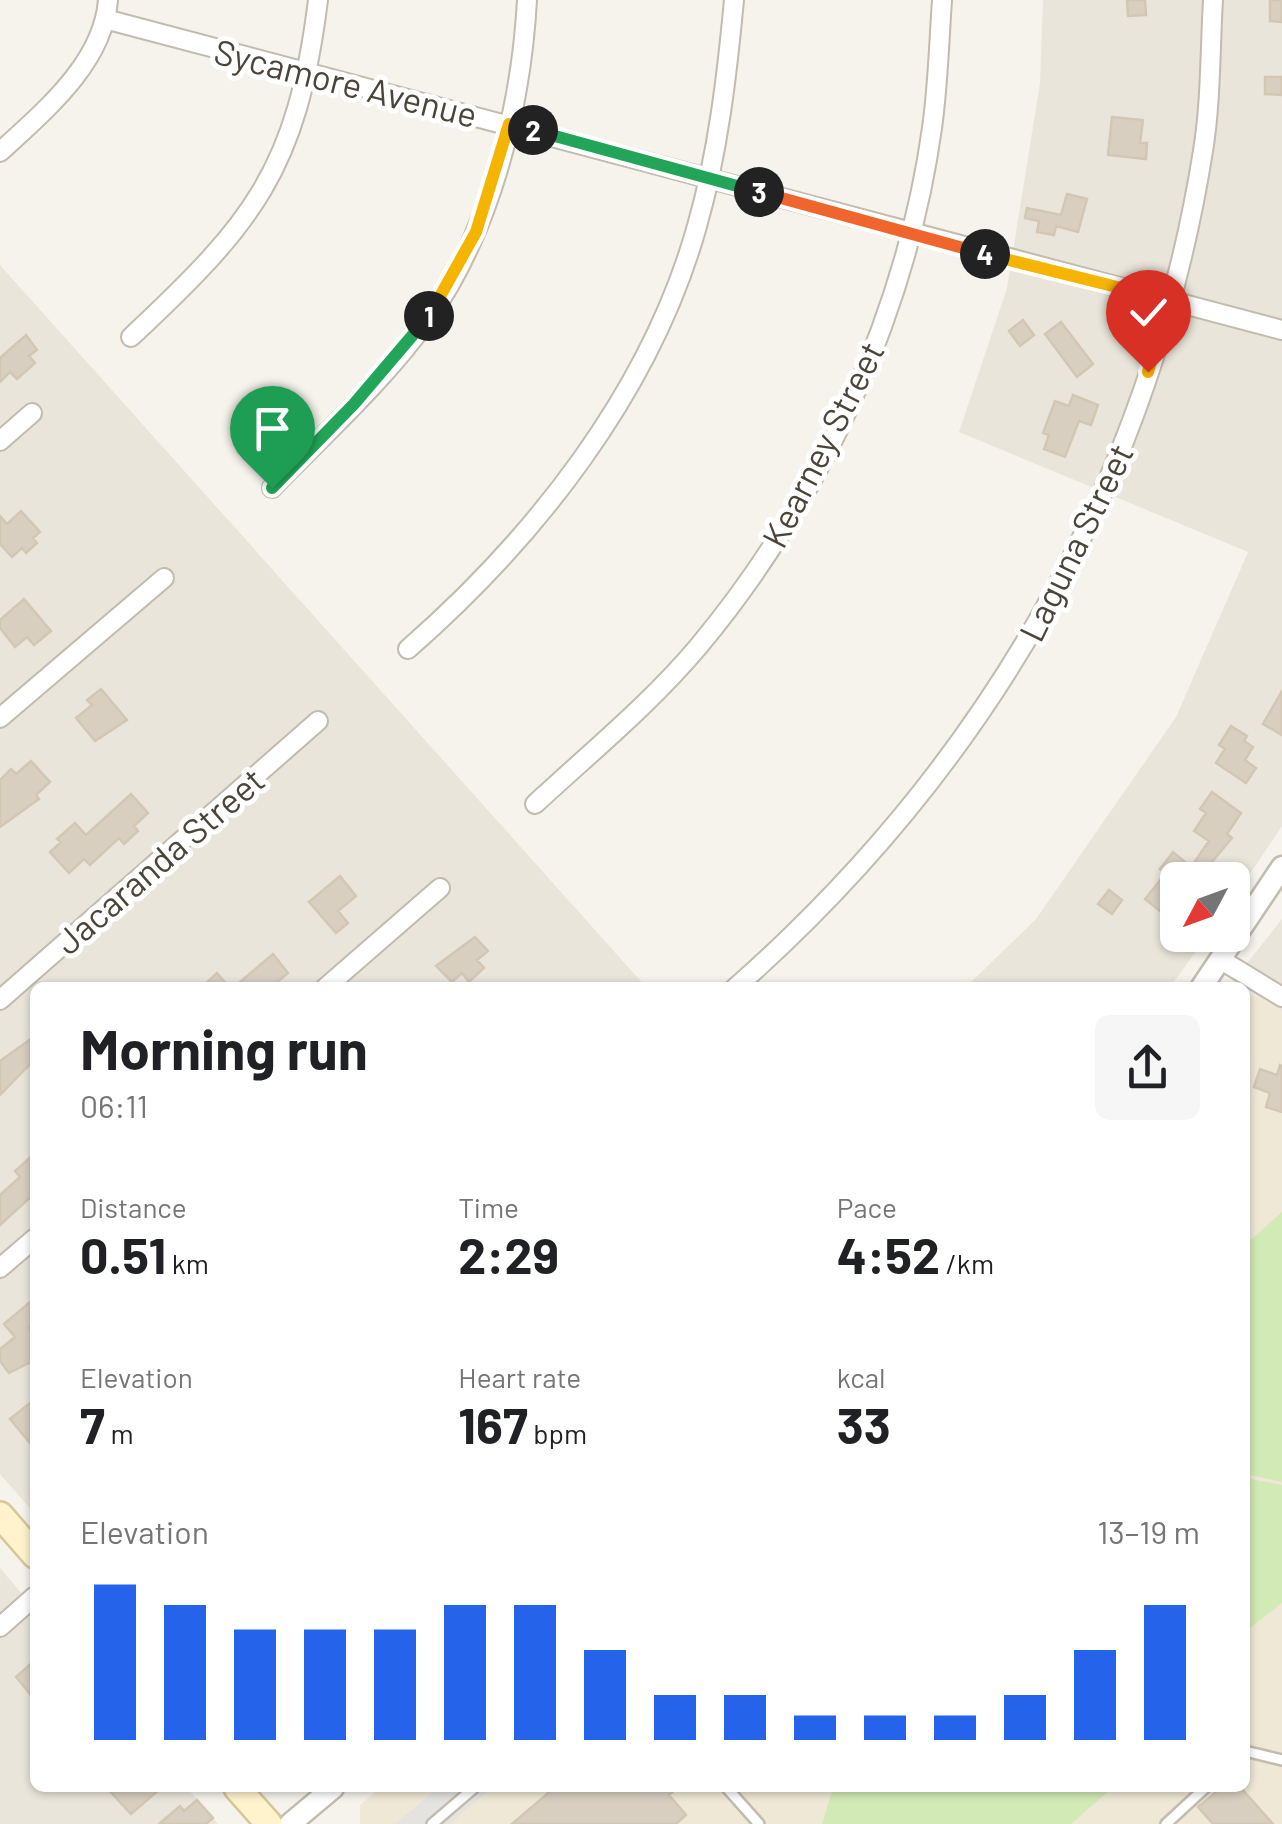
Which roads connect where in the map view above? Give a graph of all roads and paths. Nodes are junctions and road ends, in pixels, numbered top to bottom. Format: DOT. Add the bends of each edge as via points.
graph roads {
  1 [pos="318,0"];
  2 [pos="527,0"];
  3 [pos="734,0"];
  4 [pos="942,0"];
  5 [pos="1212,0"];
  6 [pos="106,10"];
  7 [pos="309,74"];
  8 [pos="509,124"];
  9 [pos="0,152"];
  10 [pos="709,178"];
  11 [pos="911,234"];
  12 [pos="1169,300"];
  13 [pos="1282,330"];
  14 [pos="130,337"];
  15 [pos="32,413"];
  16 [pos="0,441"];
  17 [pos="272,488"];
  18 [pos="164,578"];
  19 [pos="408,649"];
  20 [pos="0,718"];
  21 [pos="318,721"];
  22 [pos="534,804"];
  23 [pos="1282,867"];
  24 [pos="440,888"];
  25 [pos="1222,961"];
  26 [pos="332,982"];
  27 [pos="742,982"];
  28 [pos="1206,982"];
  29 [pos="1282,996"];
  30 [pos="0,1000"];
  31 [pos="30,1242"];
  32 [pos="0,1268"];
  33 [pos="0,1515"];
  34 [pos="30,1549"];
  35 [pos="30,1600"];
  36 [pos="0,1626"];
  37 [pos="1250,1752"];
  38 [pos="1282,1760"];
  39 [pos="241,1792"];
  40 [pos="327,1792"];
  41 [pos="469,1792"];
  42 [pos="731,1792"];
  43 [pos="1202,1792"];
  44 [pos="269,1824"];
  45 [pos="290,1824"];
  46 [pos="432,1824"];
  47 [pos="759,1824"];
  48 [pos="1166,1824"];
  1 -- 7 [label="street"];
  2 -- 8 [label="street"];
  3 -- 10 [label="street"];
  4 -- 11 [label="street, Kearney Street" via="932,130"];
  5 -- 12 [label="street, Laguna Street" via="1203,153"];
  6 -- 7 [label="street, Sycamore Avenue"];
  6 -- 9 [label="street" via="62,93"];
  7 -- 8 [label="street, Sycamore Avenue"];
  7 -- 14 [label="street" via="274,173 240,229"];
  8 -- 10 [label="street, Sycamore Avenue"];
  8 -- 17 [label="street" via="476,232 428,319"];
  10 -- 11 [label="street, Sycamore Avenue"];
  10 -- 19 [label="street" via="661,319 604,429 535,520"];
  11 -- 12 [label="street, Sycamore Avenue"];
  11 -- 22 [label="street, Kearney Street" via="877,340 840,421 748,583 666,682"];
  12 -- 13 [label="street, Sycamore Avenue"];
  12 -- 27 [label="street, Laguna Street" via="1115,472 1000,688 896,826"];
  15 -- 16 [label="street"];
  18 -- 20 [label="street"];
  21 -- 30 [label="street, Jacaranda Street"];
  23 -- 25 [label="street"];
  24 -- 26 [label="street"];
  25 -- 28 [label="street"];
  25 -- 29 [label="street"];
  31 -- 32 [label="street"];
  33 -- 34 [label="main road"];
  35 -- 36 [label="street"];
  37 -- 38 [label="lane"];
  39 -- 44 [label="main road"];
  40 -- 45 [label="street"];
  41 -- 46 [label="lane"];
  42 -- 47 [label="lane"];
  43 -- 48 [label="lane"];
}
